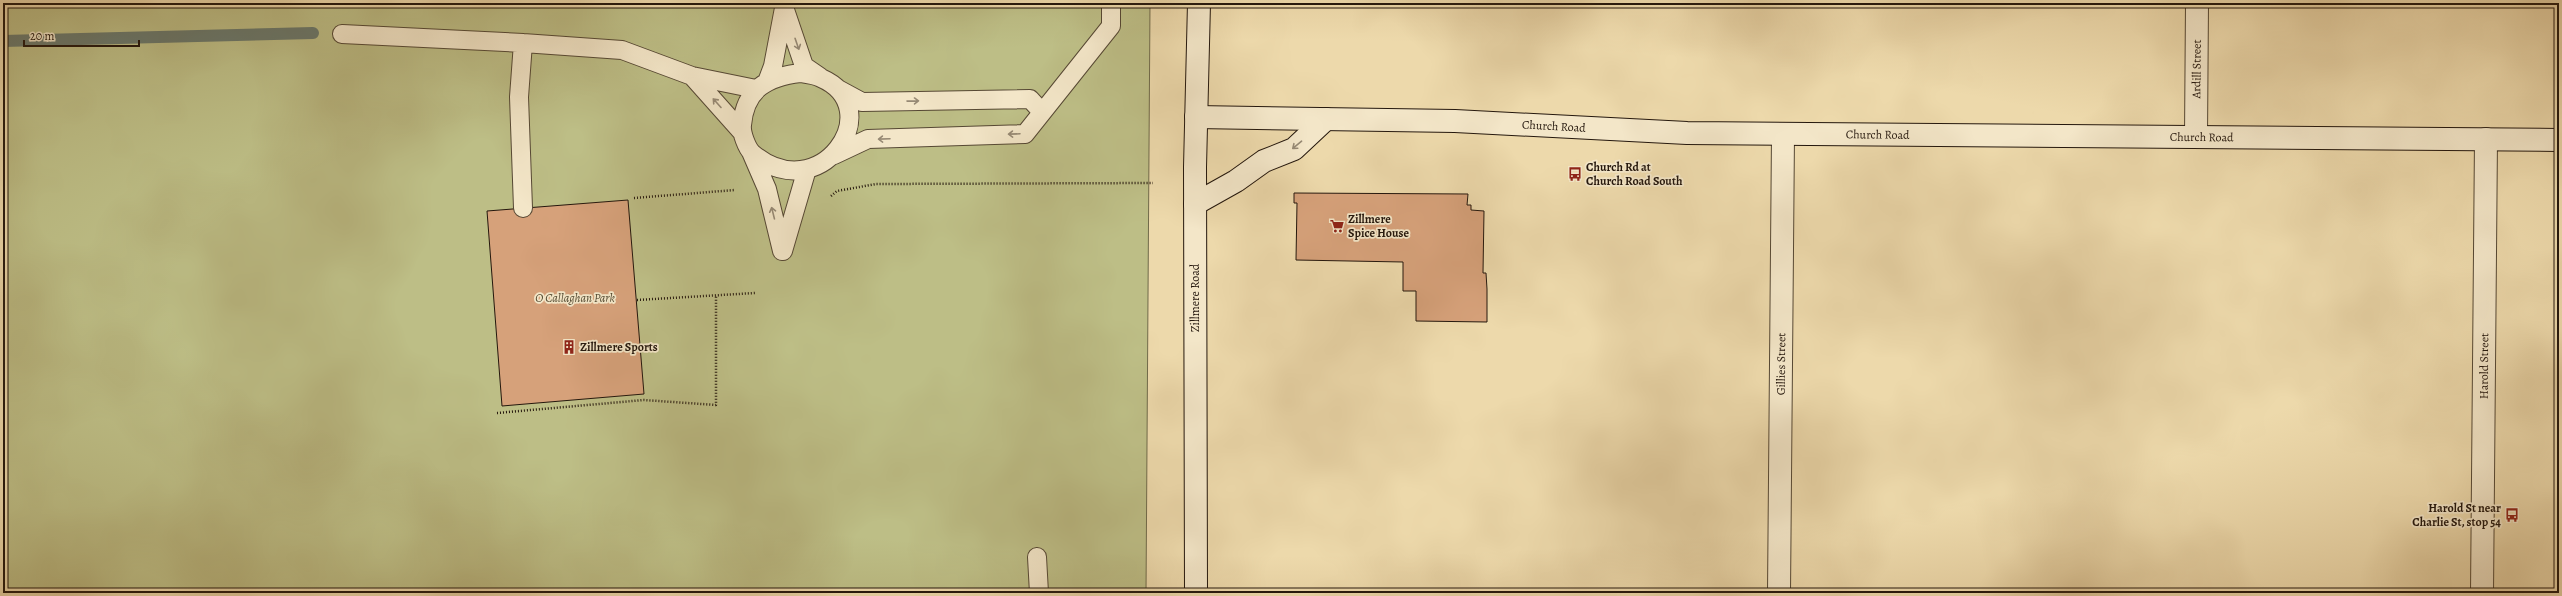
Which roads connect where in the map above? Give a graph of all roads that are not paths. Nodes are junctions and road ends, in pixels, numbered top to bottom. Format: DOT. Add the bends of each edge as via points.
graph roads {
  1 [pos="1111,3"];
  2 [pos="1199,3"];
  3 [pos="2197,3"];
  4 [pos="784,5"];
  5 [pos="342,34"];
  6 [pos="523,42"];
  7 [pos="692,76"];
  8 [pos="828,83"];
  9 [pos="762,85"];
  10 [pos="1042,112"];
  11 [pos="1196,117"];
  12 [pos="1326,119"];
  13 [pos="741,131"];
  14 [pos="1783,135"];
  15 [pos="2196,136"];
  16 [pos="2486,139"];
  17 [pos="2559,140"];
  18 [pos="751,152"];
  19 [pos="834,155"];
  20 [pos="807,169"];
  21 [pos="1195,204"];
  22 [pos="523,208"];
  23 [pos="1037,557"];
  24 [pos="1039,593"];
  25 [pos="1196,593"];
  26 [pos="1779,593"];
  27 [pos="2482,593"];
  1 -- 10 [label="lane" via="1111,26"];
  2 -- 11 [label="street, Zillmere Road"];
  3 -- 15 [label="street, Ardill Street"];
  4 -- 8 [label="lane, one-way" via="804,66"];
  4 -- 9 [label="lane" via="773,66"];
  5 -- 6 [label="lane"];
  6 -- 7 [label="lane" via="622,50"];
  6 -- 22 [label="lane" via="519,97"];
  7 -- 9 [label="lane"];
  13 -- 7 [label="lane, one-way"];
  8 -- 9 [label="lane" via="800,73 779,75"];
  8 -- 10 [label="lane, one-way" via="862,102 1030,99"];
  8 -- 19 [label="lane" via="846,103 850,123 845,141"];
  9 -- 13 [label="lane" via="743,109"];
  10 -- 19 [label="lane, one-way" via="1025,134 868,139"];
  11 -- 12 [label="street, Church Road"];
  11 -- 21 [label="street, Zillmere Road"];
  12 -- 14 [label="street, Church Road" via="1455,121 1687,133"];
  12 -- 21 [label="street, one-way" via="1294,149 1264,161 1236,181"];
  13 -- 18 [label="lane"];
  14 -- 15 [label="street, Church Road"];
  14 -- 26 [label="street, Gillies Street"];
  15 -- 16 [label="street, Church Road"];
  16 -- 17 [label="street, Church Road"];
  16 -- 27 [label="street, Harold Street"];
  18 -- 20 [label="lane" via="776,168 790,171"];
  20 -- 18 [label="lane, one-way" via="782,251 768,189"];
  19 -- 20 [label="lane"];
  21 -- 25 [label="street, Zillmere Road"];
  23 -- 24 [label="lane"];
}
